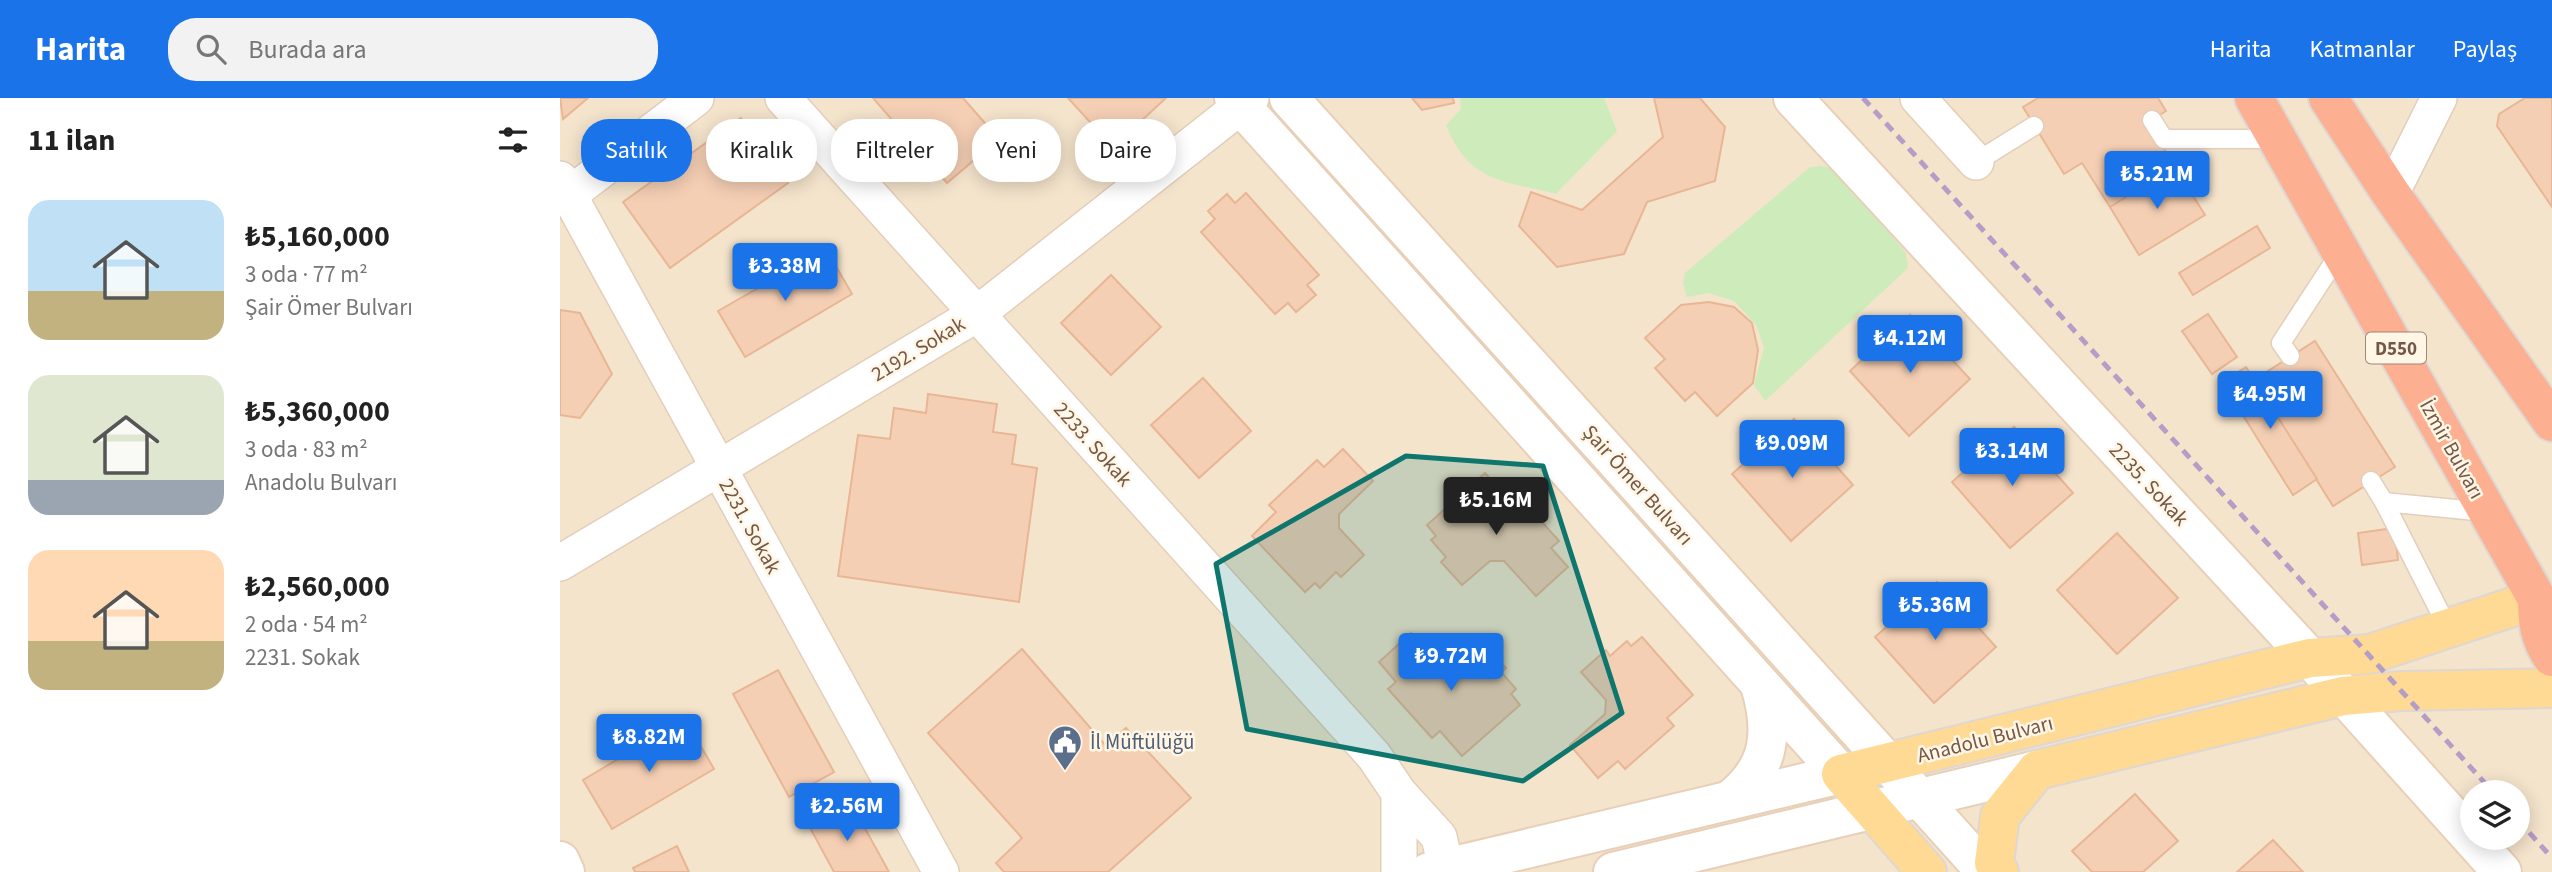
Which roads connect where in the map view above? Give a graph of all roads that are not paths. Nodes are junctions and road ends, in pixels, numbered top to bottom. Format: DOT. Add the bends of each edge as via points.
graph roads {
  1 [pos="696,98"];
  2 [pos="783,98"];
  3 [pos="1289,98"];
  4 [pos="1793,98"];
  5 [pos="1918,98"];
  6 [pos="2254,98"];
  7 [pos="2328,98"];
  8 [pos="2439,98"];
  9 [pos="1242,101"];
  10 [pos="2152,120"];
  11 [pos="2034,126"];
  12 [pos="2277,139"];
  13 [pos="1976,162"];
  14 [pos="565,187"];
  15 [pos="2391,194"];
  16 [pos="2341,251"];
  17 [pos="977,314"];
  18 [pos="2290,356"];
  19 [pos="2548,412"];
  20 [pos="718,469"];
  21 [pos="2371,481"];
  22 [pos="2384,502"];
  23 [pos="2488,513"];
  24 [pos="560,563"];
  25 [pos="2552,564"];
  26 [pos="2537,598"];
  27 [pos="2448,628"];
  28 [pos="2552,657"];
  29 [pos="2310,658"];
  30 [pos="1760,685"];
  31 [pos="2552,688"];
  32 [pos="2343,696"];
  33 [pos="1888,762"];
  34 [pos="2036,770"];
  35 [pos="1841,774"];
  36 [pos="1399,793"];
  37 [pos="1730,800"];
  38 [pos="1920,800"];
  39 [pos="1872,810"];
  40 [pos="560,861"];
  41 [pos="1441,871"];
  42 [pos="565,872"];
  43 [pos="940,872"];
  44 [pos="1399,872"];
  45 [pos="1613,872"];
  46 [pos="1927,872"];
  47 [pos="1986,872"];
  48 [pos="1999,872"];
  49 [pos="2502,872"];
  1 -- 14 [label="street"];
  2 -- 17 [label="street, 2233. Sokak"];
  3 -- 33 [label="main road, Şair Ömer Bulvarı"];
  4 -- 29 [label="main road, 2235. Sokak"];
  5 -- 13 [label="street"];
  6 -- 12 [label="highway, İzmir Bulvarı / D550"];
  7 -- 15 [label="highway"];
  8 -- 15 [label="street"];
  9 -- 17 [label="street, 2192. Sokak"];
  9 -- 30 [label="main road, Şair Ömer Bulvarı"];
  10 -- 12 [label="lane" via="2164,139"];
  11 -- 13 [label="lane"];
  12 -- 16 [label="highway, İzmir Bulvarı / D550"];
  14 -- 20 [label="street, 2231. Sokak"];
  15 -- 19 [label="highway"];
  16 -- 18 [label="lane" via="2281,342"];
  16 -- 23 [label="highway, İzmir Bulvarı / D550"];
  17 -- 20 [label="street, 2192. Sokak"];
  17 -- 36 [label="street, 2233. Sokak" via="1374,756"];
  20 -- 24 [label="street, 2192. Sokak"];
  20 -- 43 [label="street, 2231. Sokak"];
  21 -- 22 [label="lane"];
  22 -- 23 [label="lane"];
  22 -- 27 [label="lane"];
  23 -- 26 [label="highway, İzmir Bulvarı / D550"];
  25 -- 26 [label="highway"];
  26 -- 27 [label="main road, Anadolu Bulvarı"];
  26 -- 28 [label="highway, İzmir Bulvarı / D550" via="2537,621"];
  27 -- 29 [label="main road, Anadolu Bulvarı" via="2370,654"];
  29 -- 32 [label="main road, 2235. Sokak"];
  29 -- 33 [label="main road, Anadolu Bulvarı"];
  30 -- 35 [label="main road, Şair Ömer Bulvarı"];
  30 -- 37 [label="main road" via="1769,740 1761,765"];
  31 -- 32 [label="main road, Anadolu Bulvarı"];
  32 -- 34 [label="main road, Anadolu Bulvarı"];
  32 -- 49 [label="main road, 2235. Sokak"];
  33 -- 35 [label="main road, Anadolu Bulvarı"];
  33 -- 38 [label="main road, Şair Ömer Bulvarı"];
  34 -- 38 [label="main road, Anadolu Bulvarı"];
  34 -- 48 [label="main road" via="2000,816 1994,863"];
  35 -- 37 [label="main road, Anadolu Bulvarı"];
  35 -- 39 [label="main road, Şair Ömer Bulvarı"];
  36 -- 41 [label="street, 2233. Sokak" via="1439,836"];
  36 -- 44 [label="street"];
  37 -- 41 [label="main road, Anadolu Bulvarı"];
  38 -- 39 [label="main road, Anadolu Bulvarı"];
  38 -- 47 [label="main road, Şair Ömer Bulvarı"];
  39 -- 45 [label="main road, Anadolu Bulvarı"];
  39 -- 46 [label="main road, Şair Ömer Bulvarı"];
  40 -- 42 [label="main road"];
}
